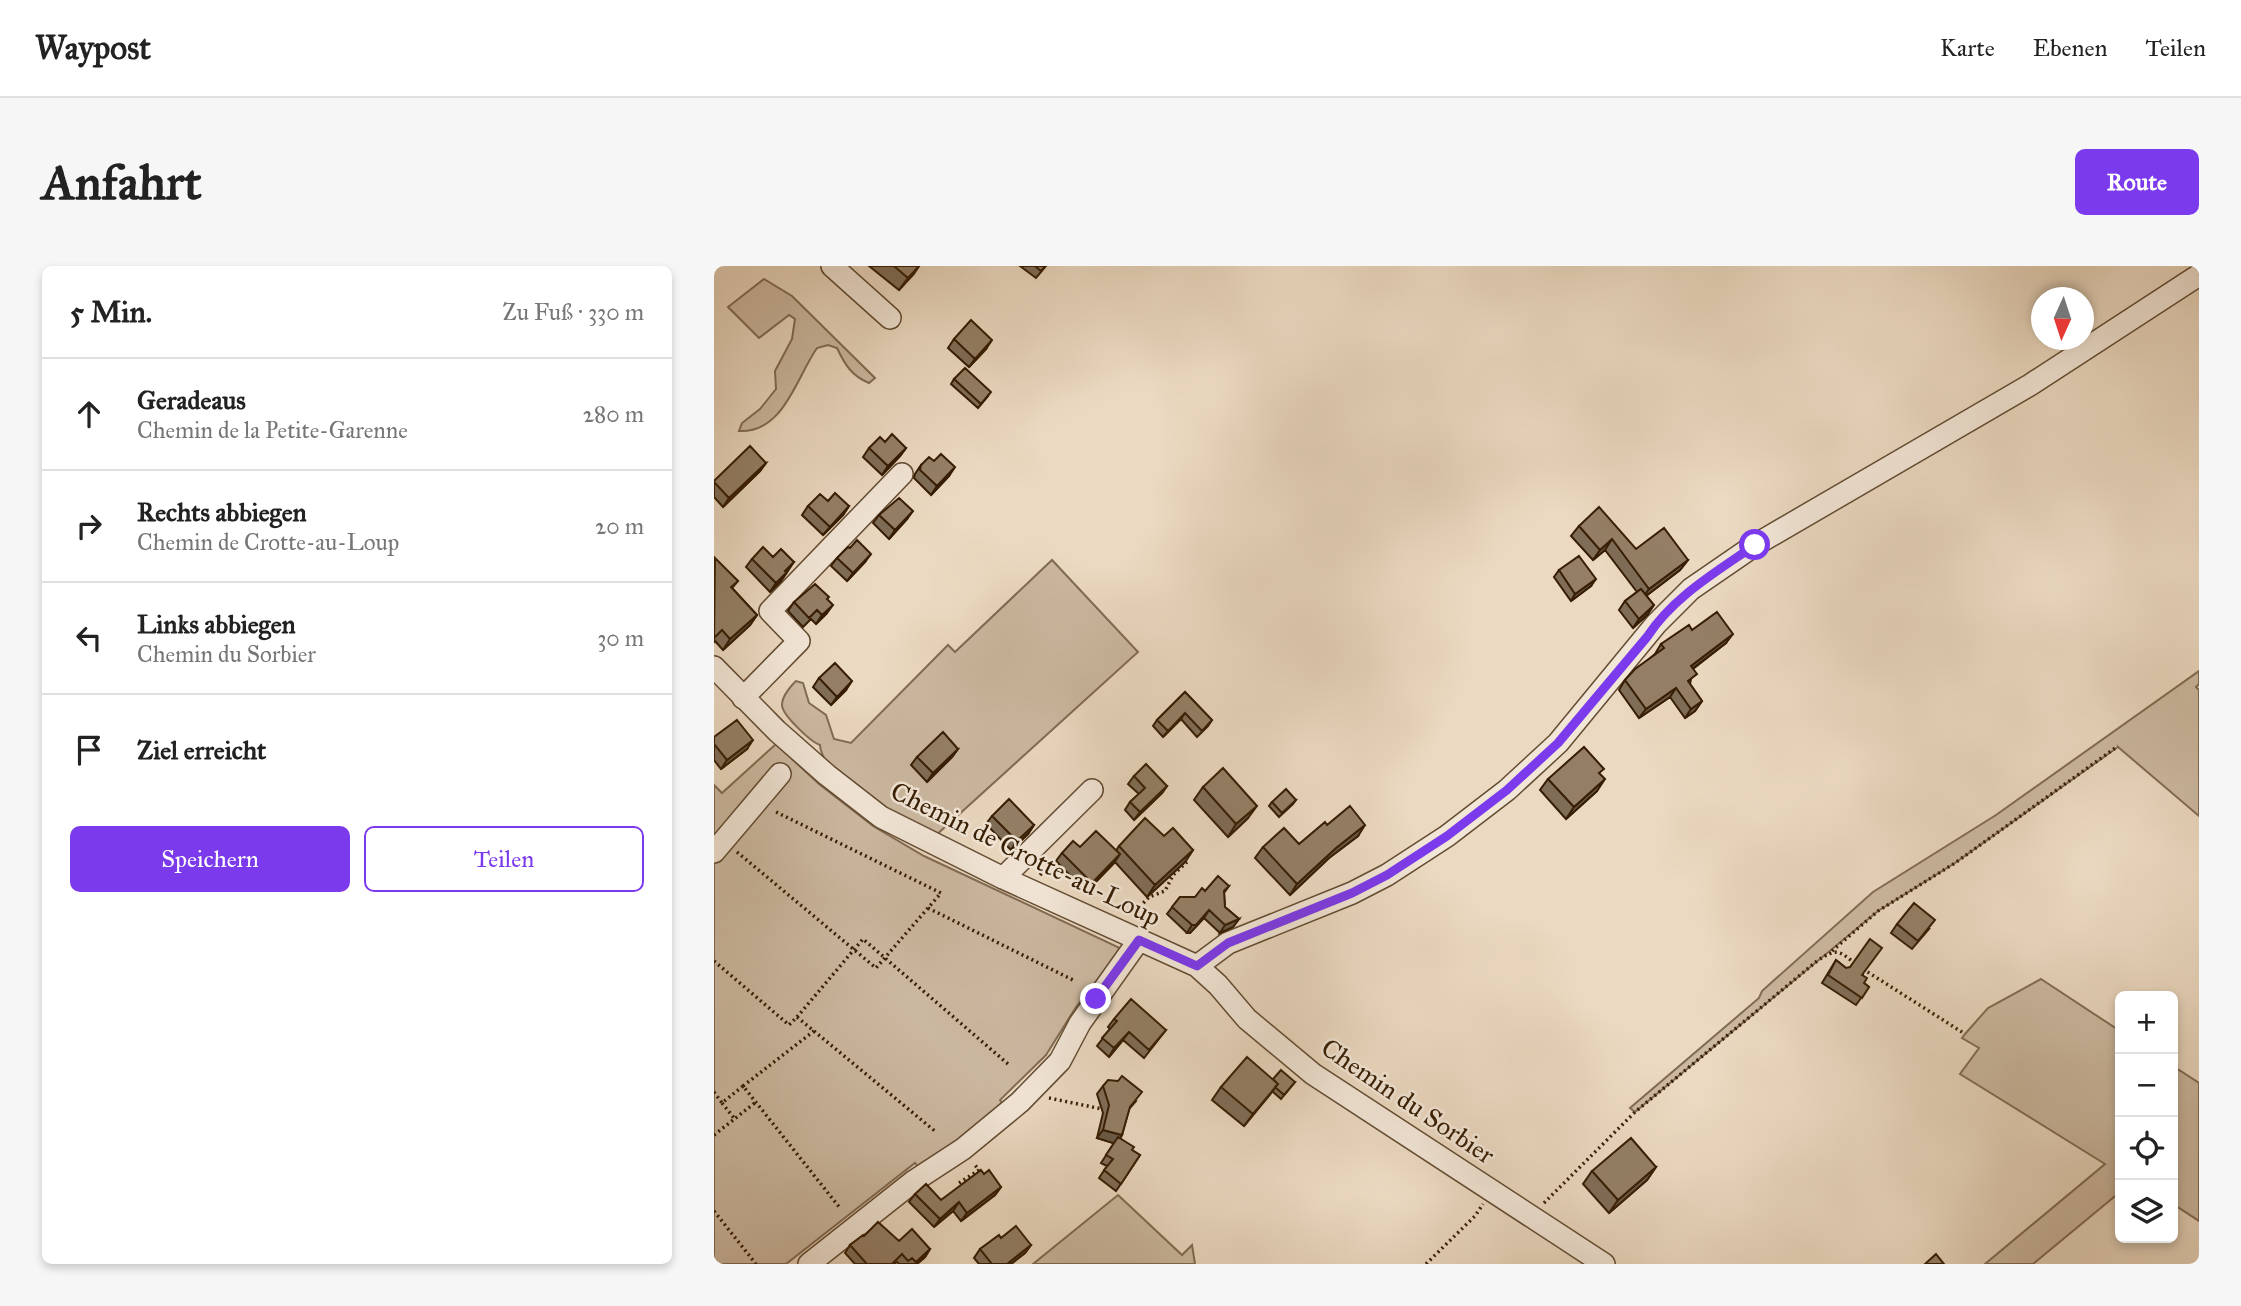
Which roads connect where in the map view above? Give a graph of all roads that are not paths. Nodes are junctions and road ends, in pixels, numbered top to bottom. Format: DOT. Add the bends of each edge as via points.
graph roads {
  1 [pos="832,266"];
  2 [pos="2199,275"];
  3 [pos="890,318"];
  4 [pos="902,474"];
  5 [pos="714,667"];
  6 [pos="743,698"];
  7 [pos="780,774"];
  8 [pos="1092,790"];
  9 [pos="719,847"];
  10 [pos="1003,878"];
  11 [pos="1132,937"];
  12 [pos="1197,966"];
  13 [pos="809,1264"];
  14 [pos="1604,1264"];
  1 -- 3 [label="street"];
  2 -- 12 [label="street" via="2030,385 1755,545 1692,589 1656,624 1558,743 1447,836 1387,875 1228,943"];
  4 -- 6 [label="street" via="770,611 799,640"];
  5 -- 6 [label="street, Chemin de Crotte-au-Loup"];
  6 -- 10 [label="street, Chemin de Crotte-au-Loup" via="881,817"];
  7 -- 9 [label="street"];
  8 -- 10 [label="street"];
  10 -- 11 [label="street, Chemin de Crotte-au-Loup"];
  11 -- 12 [label="street, Chemin de Crotte-au-Loup"];
  11 -- 13 [label="street" via="1060,1061 963,1149 914,1181"];
  12 -- 14 [label="street, Chemin du Sorbier" via="1247,1019 1313,1074"];
}
